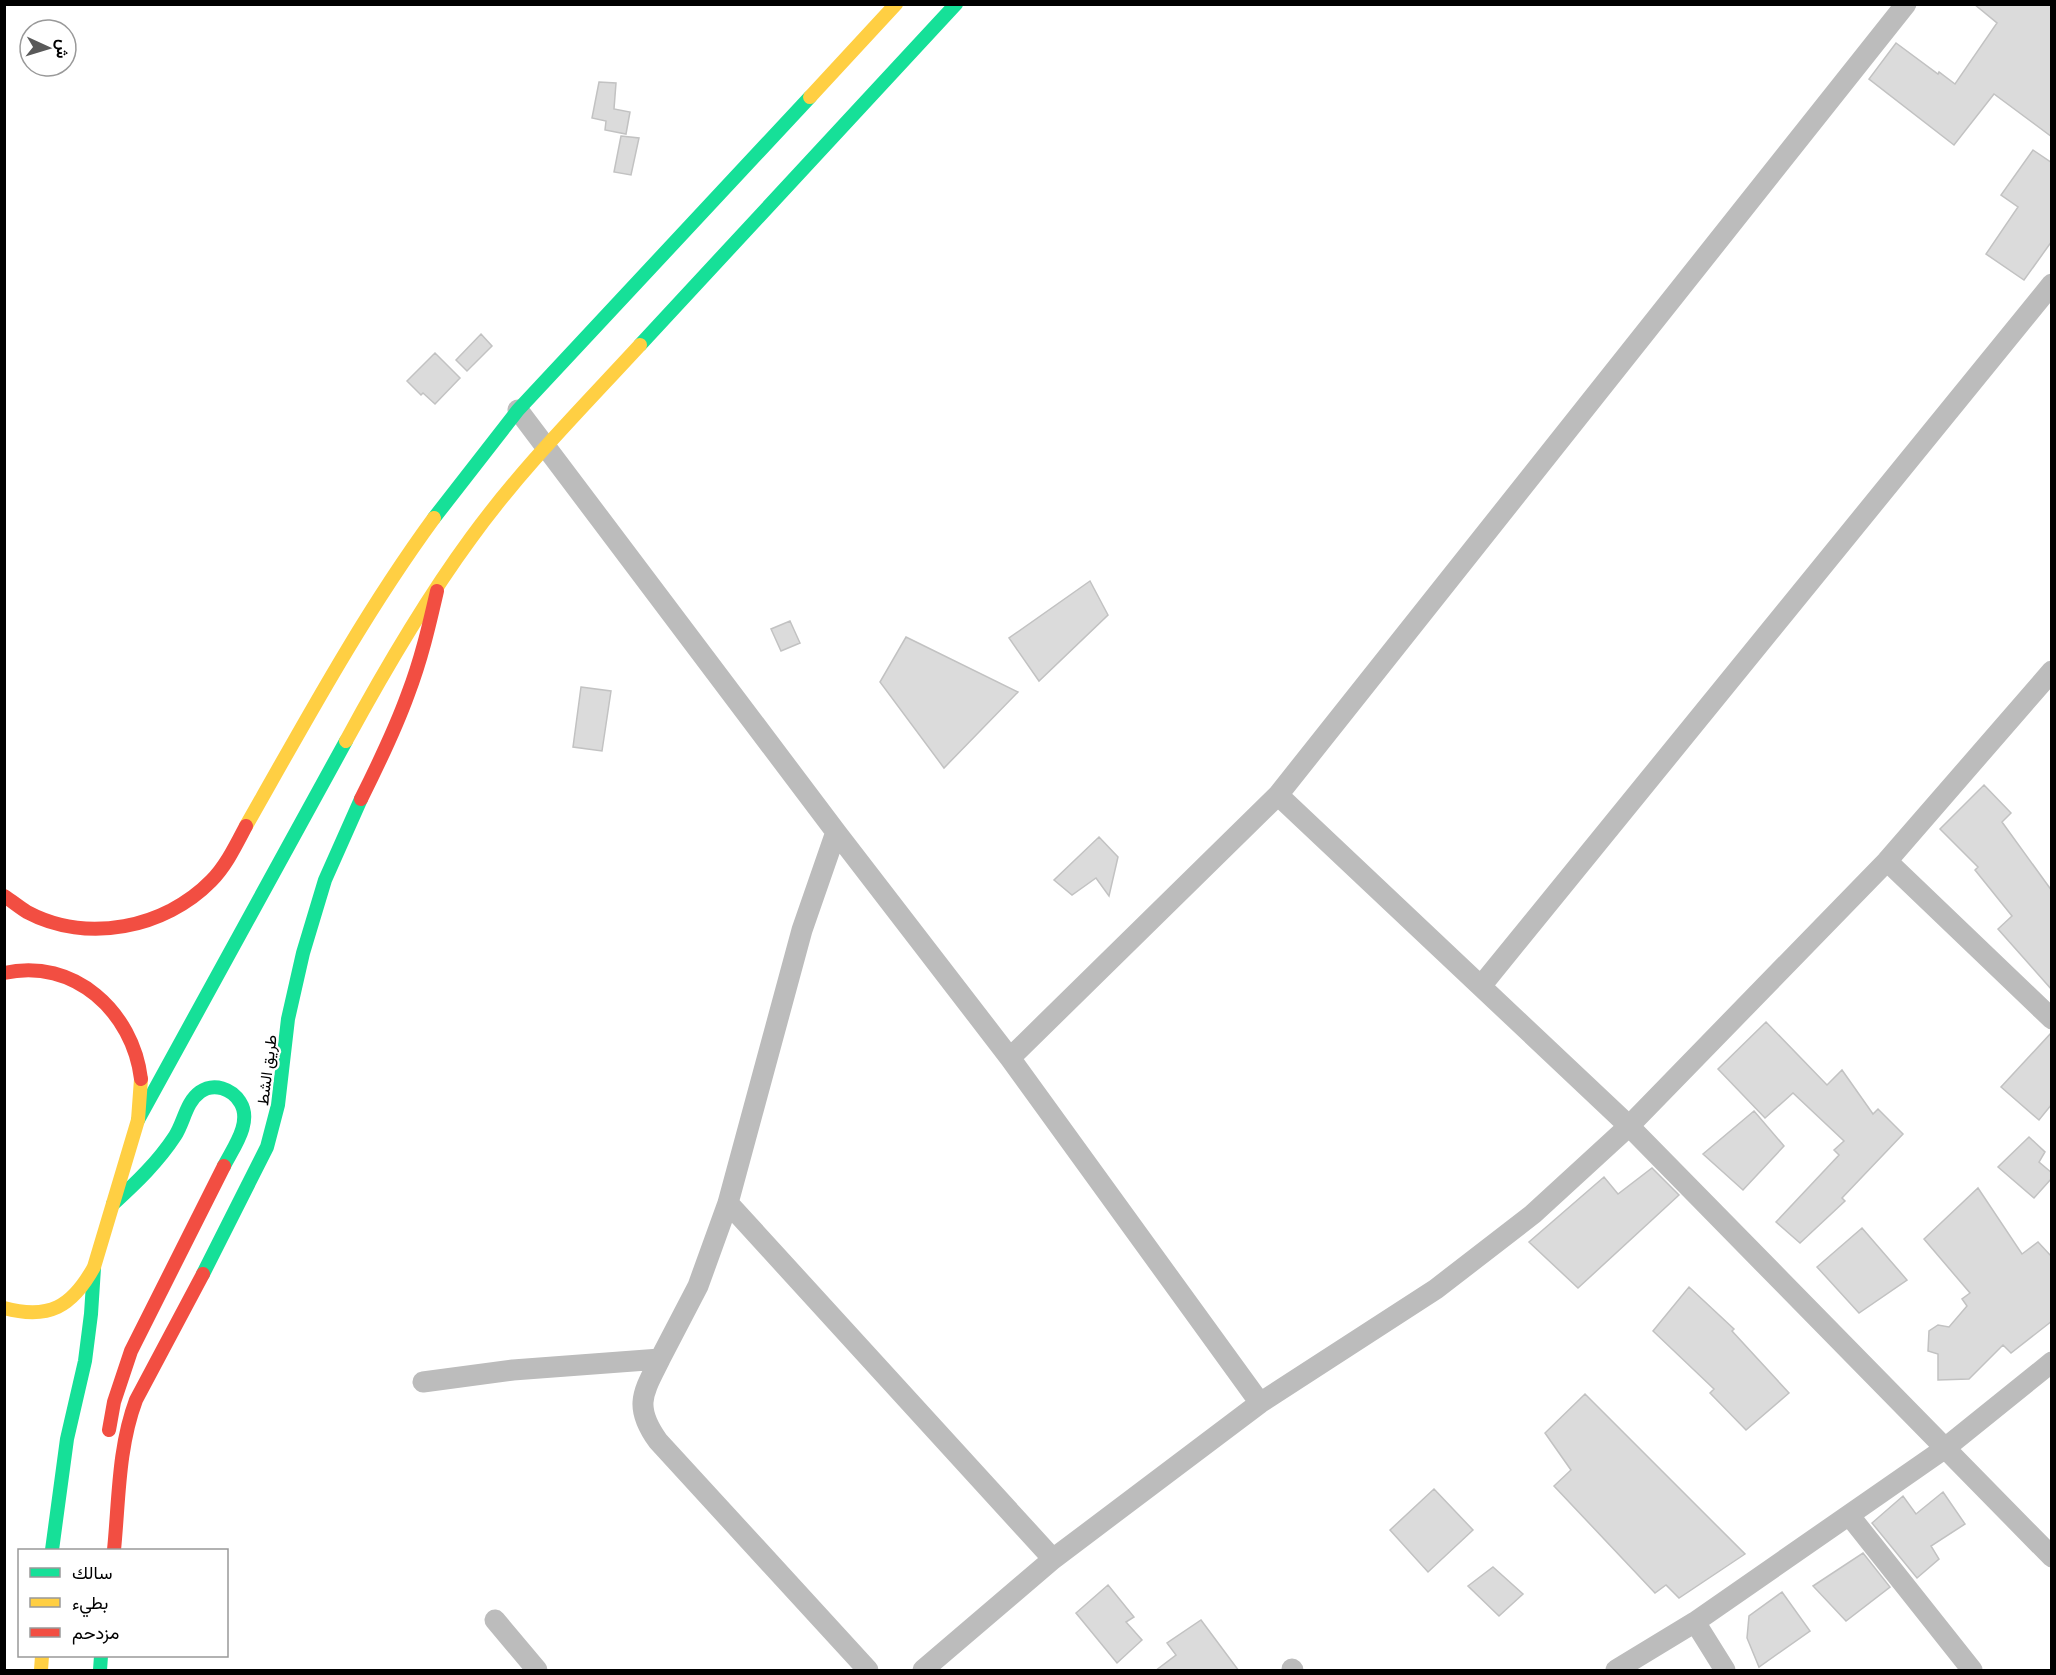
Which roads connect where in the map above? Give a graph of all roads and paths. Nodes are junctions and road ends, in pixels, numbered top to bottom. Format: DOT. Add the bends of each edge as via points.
graph roads {
  1 [pos="896,4"];
  2 [pos="956,4"];
  3 [pos="1906,4"];
  4 [pos="2052,284"];
  5 [pos="519,410"];
  6 [pos="545,448"];
  7 [pos="438,585"];
  8 [pos="2052,671"];
  9 [pos="1278,795"];
  10 [pos="836,832"];
  11 [pos="1887,861"];
  12 [pos="4,896"];
  13 [pos="8,957"];
  14 [pos="8,973"];
  15 [pos="1481,986"];
  16 [pos="2052,1019"];
  17 [pos="1010,1058"];
  18 [pos="138,1120"];
  19 [pos="1629,1126"];
  20 [pos="728,1203"];
  21 [pos="113,1204"];
  22 [pos="94,1267"];
  23 [pos="4,1308"];
  24 [pos="660,1359"];
  25 [pos="2052,1362"];
  26 [pos="423,1382"];
  27 [pos="1260,1404"];
  28 [pos="107,1443"];
  29 [pos="1944,1449"];
  30 [pos="1849,1515"];
  31 [pos="52,1549"];
  32 [pos="114,1549"];
  33 [pos="2052,1557"];
  34 [pos="1053,1559"];
  35 [pos="495,1620"];
  36 [pos="1695,1622"];
  37 [pos="537,1671"];
  38 [pos="868,1671"];
  39 [pos="924,1671"];
  40 [pos="1616,1671"];
  41 [pos="1725,1671"];
  42 [pos="1972,1671"];
  1 -- 5 [label="main road"];
  2 -- 6 [label="main road"];
  3 -- 9 [label="street"];
  4 -- 15 [label="street"];
  5 -- 6 [label="street"];
  5 -- 12 [label="main road" via="468,471 396,573 225,863 210,882 159,916 98,929 43,919"];
  6 -- 7 [label="main road" via="471,537"];
  6 -- 10 [label="street"];
  7 -- 18 [label="main road" via="388,664"];
  7 -- 32 [label="main road, طريق الشط" via="414,681 335,854 309,929 291,1005 282,1087 267,1147 129,1419"];
  8 -- 11 [label="street"];
  9 -- 15 [label="street"];
  9 -- 17 [label="street"];
  10 -- 17 [label="street"];
  10 -- 20 [label="street" via="802,930"];
  11 -- 16 [label="street"];
  11 -- 19 [label="street"];
  13 -- 14 [label="main road"];
  14 -- 18 [label="main road" via="41,970 75,981 108,1005 121,1021 138,1058"];
  15 -- 19 [label="street"];
  17 -- 27 [label="street"];
  18 -- 21 [label="main road"];
  19 -- 27 [label="street" via="1533,1214 1436,1289"];
  19 -- 29 [label="street"];
  20 -- 24 [label="street" via="698,1286"];
  20 -- 34 [label="street"];
  21 -- 22 [label="main road"];
  21 -- 28 [label="main road, طريق الشط" via="164,1152 199,1093 222,1088 236,1096 244,1111 242,1130 131,1352 114,1402"];
  22 -- 23 [label="main road" via="78,1294 52,1311 21,1313"];
  22 -- 31 [label="main road" via="85,1361 67,1439"];
  24 -- 26 [label="street" via="513,1370"];
  24 -- 38 [label="street" via="643,1400 645,1421 651,1431"];
  25 -- 29 [label="street"];
  27 -- 34 [label="street"];
  29 -- 30 [label="street"];
  29 -- 33 [label="street"];
  30 -- 36 [label="street"];
  30 -- 42 [label="street"];
  34 -- 39 [label="street"];
  35 -- 37 [label="street"];
  36 -- 40 [label="street"];
  36 -- 41 [label="street"];
}
